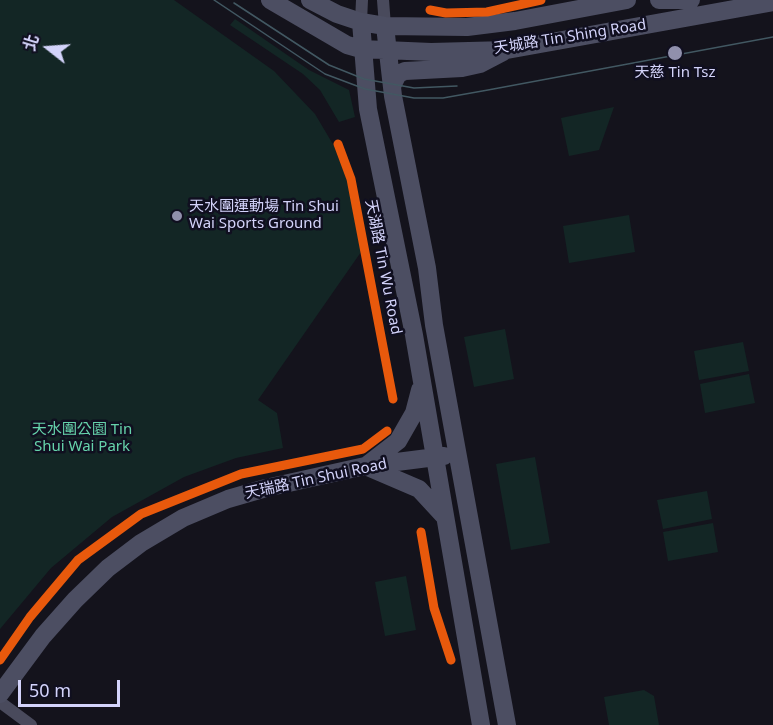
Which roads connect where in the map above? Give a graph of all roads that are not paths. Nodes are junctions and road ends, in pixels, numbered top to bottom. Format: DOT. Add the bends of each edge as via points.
graph roads {
  1 [pos="270,0"];
  2 [pos="310,0"];
  3 [pos="318,0"];
  4 [pos="335,0"];
  5 [pos="362,0"];
  6 [pos="383,0"];
  7 [pos="627,0"];
  8 [pos="659,0"];
  9 [pos="691,0"];
  10 [pos="773,2"];
  11 [pos="361,22"];
  12 [pos="385,26"];
  13 [pos="361,49"];
  14 [pos="507,50"];
  15 [pos="387,51"];
  16 [pos="392,86"];
  17 [pos="422,383"];
  18 [pos="457,454"];
  19 [pos="434,458"];
  20 [pos="365,466"];
  21 [pos="445,517"];
  22 [pos="0,694"];
  23 [pos="0,702"];
  24 [pos="31,725"];
  25 [pos="481,725"];
  26 [pos="507,725"];
  1 -- 13 [label="main road, 天城路 Tin Shing Road" via="334,39"];
  2 -- 11 [label="main road, 天城路 Tin Shing Road"];
  3 -- 4 [label="main road"];
  5 -- 11 [label="street"];
  6 -- 12 [label="street"];
  7 -- 12 [label="main road, 天城路 Tin Shing Road" via="488,25"];
  8 -- 9 [label="main road"];
  10 -- 14 [label="main road, 天城路 Tin Shing Road"];
  11 -- 12 [label="main road, 天城路 Tin Shing Road"];
  11 -- 13 [label="main road, 天湖路 Tin Wu Road"];
  12 -- 15 [label="main road"];
  13 -- 15 [label="main road, 天城路 Tin Shing Road"];
  13 -- 17 [label="main road, 天湖路 Tin Wu Road" via="368,109"];
  14 -- 15 [label="main road, 天城路 Tin Shing Road"];
  14 -- 16 [label="main road" via="462,68 405,70"];
  15 -- 16 [label="main road"];
  16 -- 18 [label="main road"];
  17 -- 19 [label="main road, 天湖路 Tin Wu Road"];
  17 -- 20 [label="main road" via="414,413 398,441"];
  18 -- 19 [label="main road, 天瑞路 Tin Shui Road"];
  18 -- 26 [label="main road"];
  19 -- 20 [label="main road, 天瑞路 Tin Shui Road"];
  19 -- 21 [label="main road, 天湖路 Tin Wu Road"];
  20 -- 21 [label="main road" via="419,489"];
  20 -- 22 [label="main road, 天瑞路 Tin Shui Road" via="228,499 183,518 141,543 75,600"];
  21 -- 25 [label="main road, 天湖路 Tin Wu Road"];
  23 -- 24 [label="street"];
}
